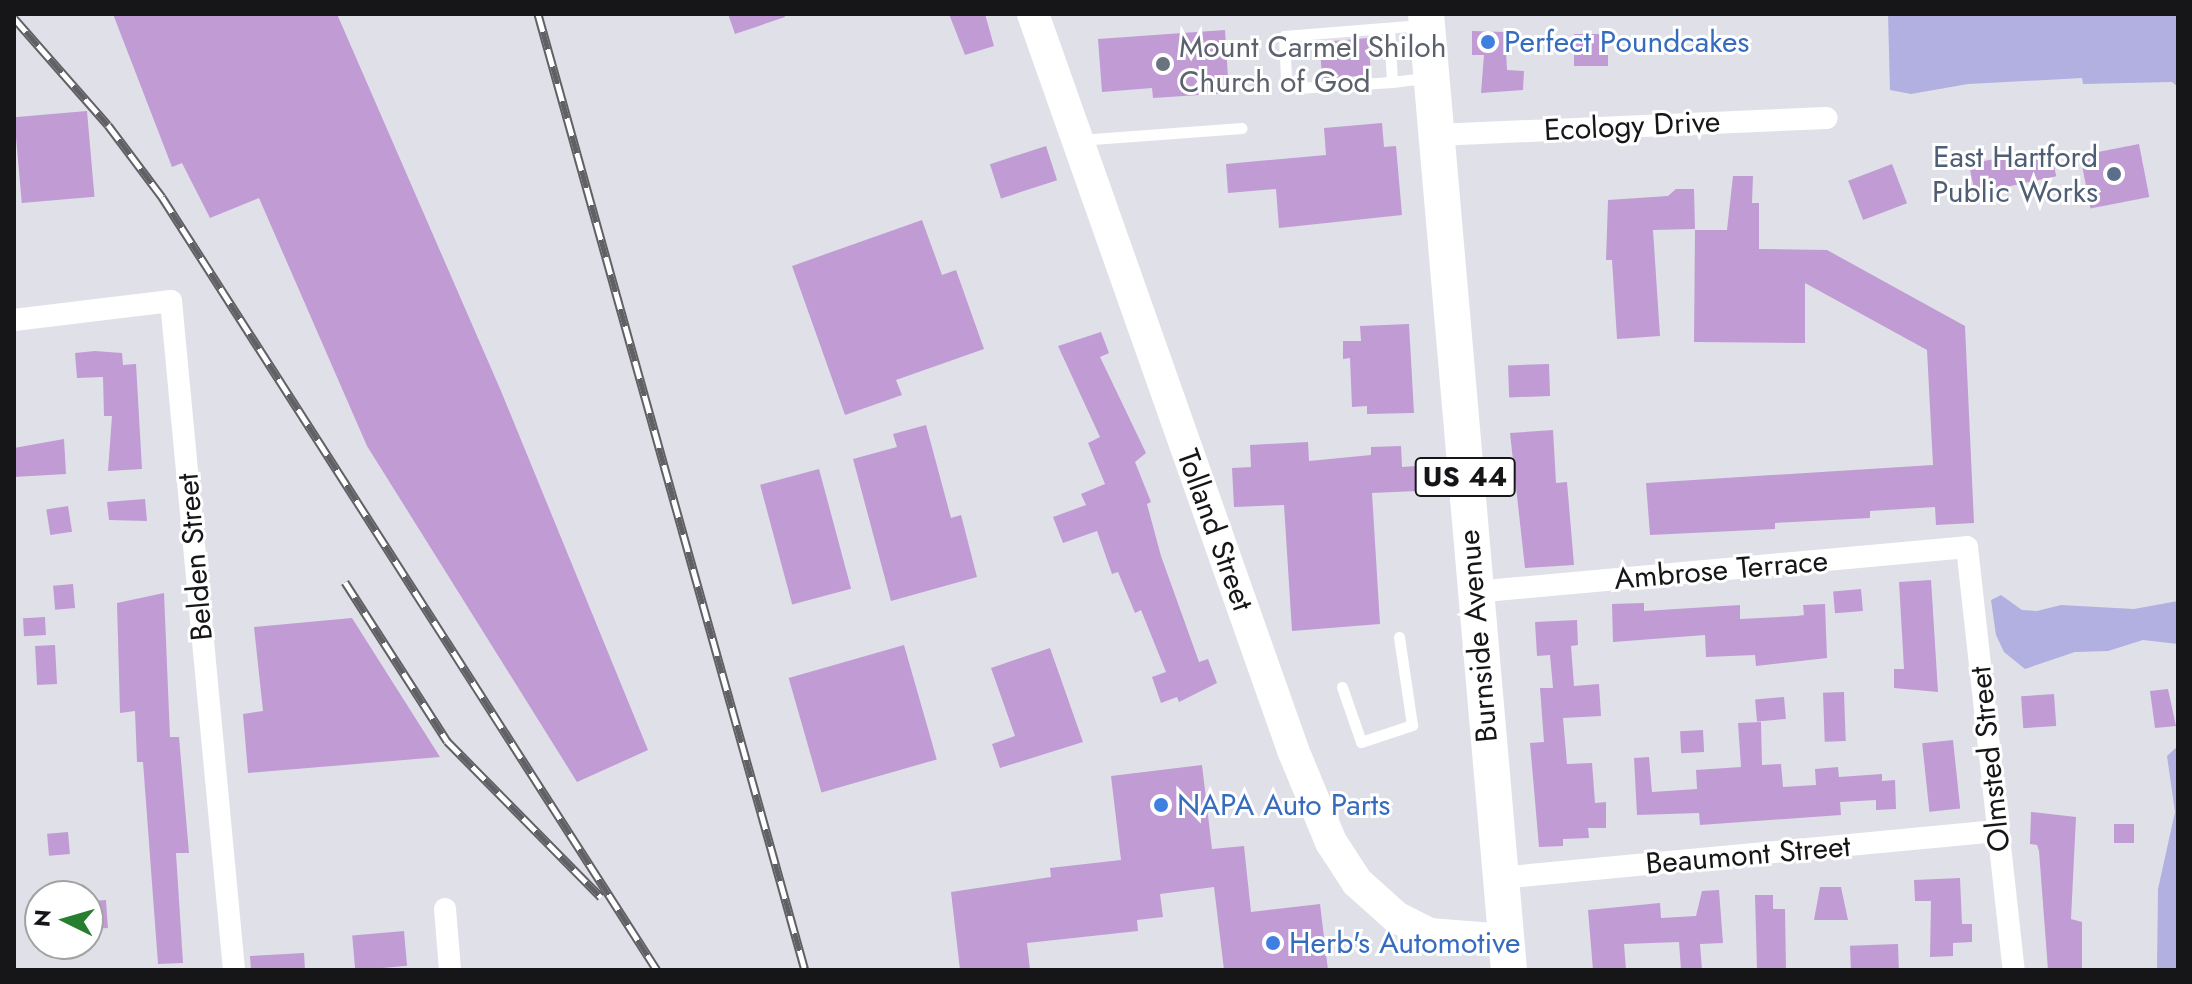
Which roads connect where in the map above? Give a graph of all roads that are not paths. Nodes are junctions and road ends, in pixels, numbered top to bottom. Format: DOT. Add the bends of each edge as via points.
graph roads {
  1 [pos="1033,14"];
  2 [pos="1426,19"];
  3 [pos="1389,28"];
  4 [pos="1432,77"];
  5 [pos="1392,82"];
  6 [pos="1827,118"];
  7 [pos="1242,128"];
  8 [pos="1437,135"];
  9 [pos="1077,140"];
  10 [pos="14,320"];
  11 [pos="1967,547"];
  12 [pos="1474,592"];
  13 [pos="1399,637"];
  14 [pos="1342,687"];
  15 [pos="1997,831"];
  16 [pos="1499,878"];
  17 [pos="445,909"];
  18 [pos="1508,955"];
  19 [pos="234,970"];
  20 [pos="450,970"];
  21 [pos="2014,970"];
  1 -- 9 [label="main road, Tolland Street"];
  2 -- 3 [label="lane"];
  2 -- 4 [label="main road, Burnside Avenue / US 44"];
  3 -- 5 [label="lane"];
  3 -- 5 [label="lane" via="1284,36 1286,78 1297,88"];
  4 -- 5 [label="lane"];
  4 -- 8 [label="main road, Burnside Avenue / US 44"];
  6 -- 8 [label="street, Ecology Drive"];
  7 -- 9 [label="lane"];
  8 -- 12 [label="main road, Burnside Avenue / US 44"];
  9 -- 18 [label="main road, Tolland Street" via="1293,750 1331,842 1357,882 1396,917 1429,934"];
  10 -- 19 [label="street, Belden Street" via="171,301"];
  11 -- 12 [label="street, Ambrose Terrace"];
  11 -- 15 [label="street, Olmsted Street"];
  12 -- 16 [label="main road, Burnside Avenue / US 44"];
  13 -- 14 [label="lane" via="1412,725 1361,742"];
  15 -- 16 [label="street, Beaumont Street"];
  15 -- 21 [label="street, Olmsted Street"];
  16 -- 18 [label="main road, Burnside Avenue / US 44"];
  17 -- 20 [label="street"];
}
